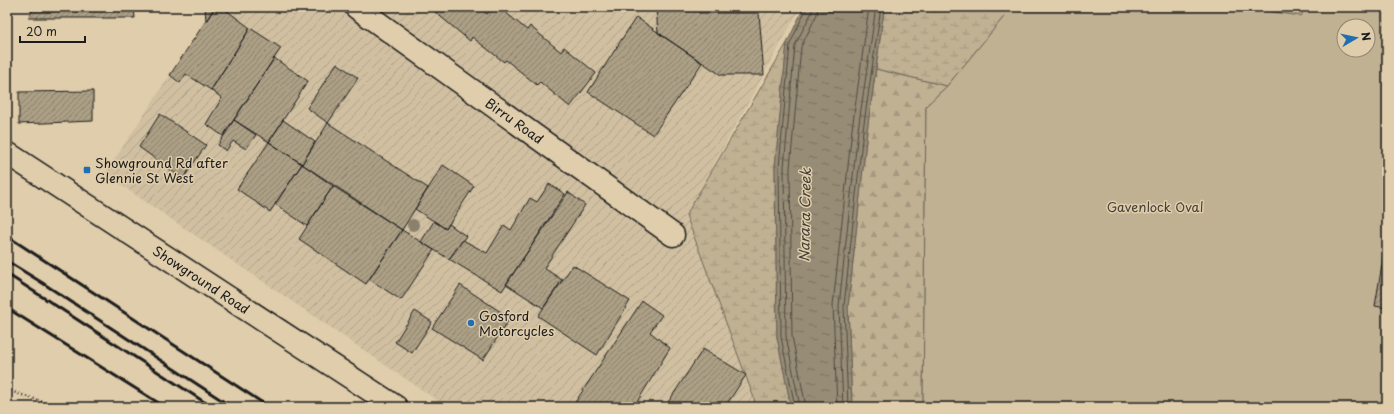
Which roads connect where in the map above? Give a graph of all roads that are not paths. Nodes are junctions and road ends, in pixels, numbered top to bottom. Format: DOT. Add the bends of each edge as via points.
graph roads {
  1 [pos="356,7"];
  2 [pos="7,153"];
  3 [pos="673,235"];
  4 [pos="396,407"];
  1 -- 3 [label="street, Birru Road"];
  2 -- 4 [label="street, Showground Road"];
}
